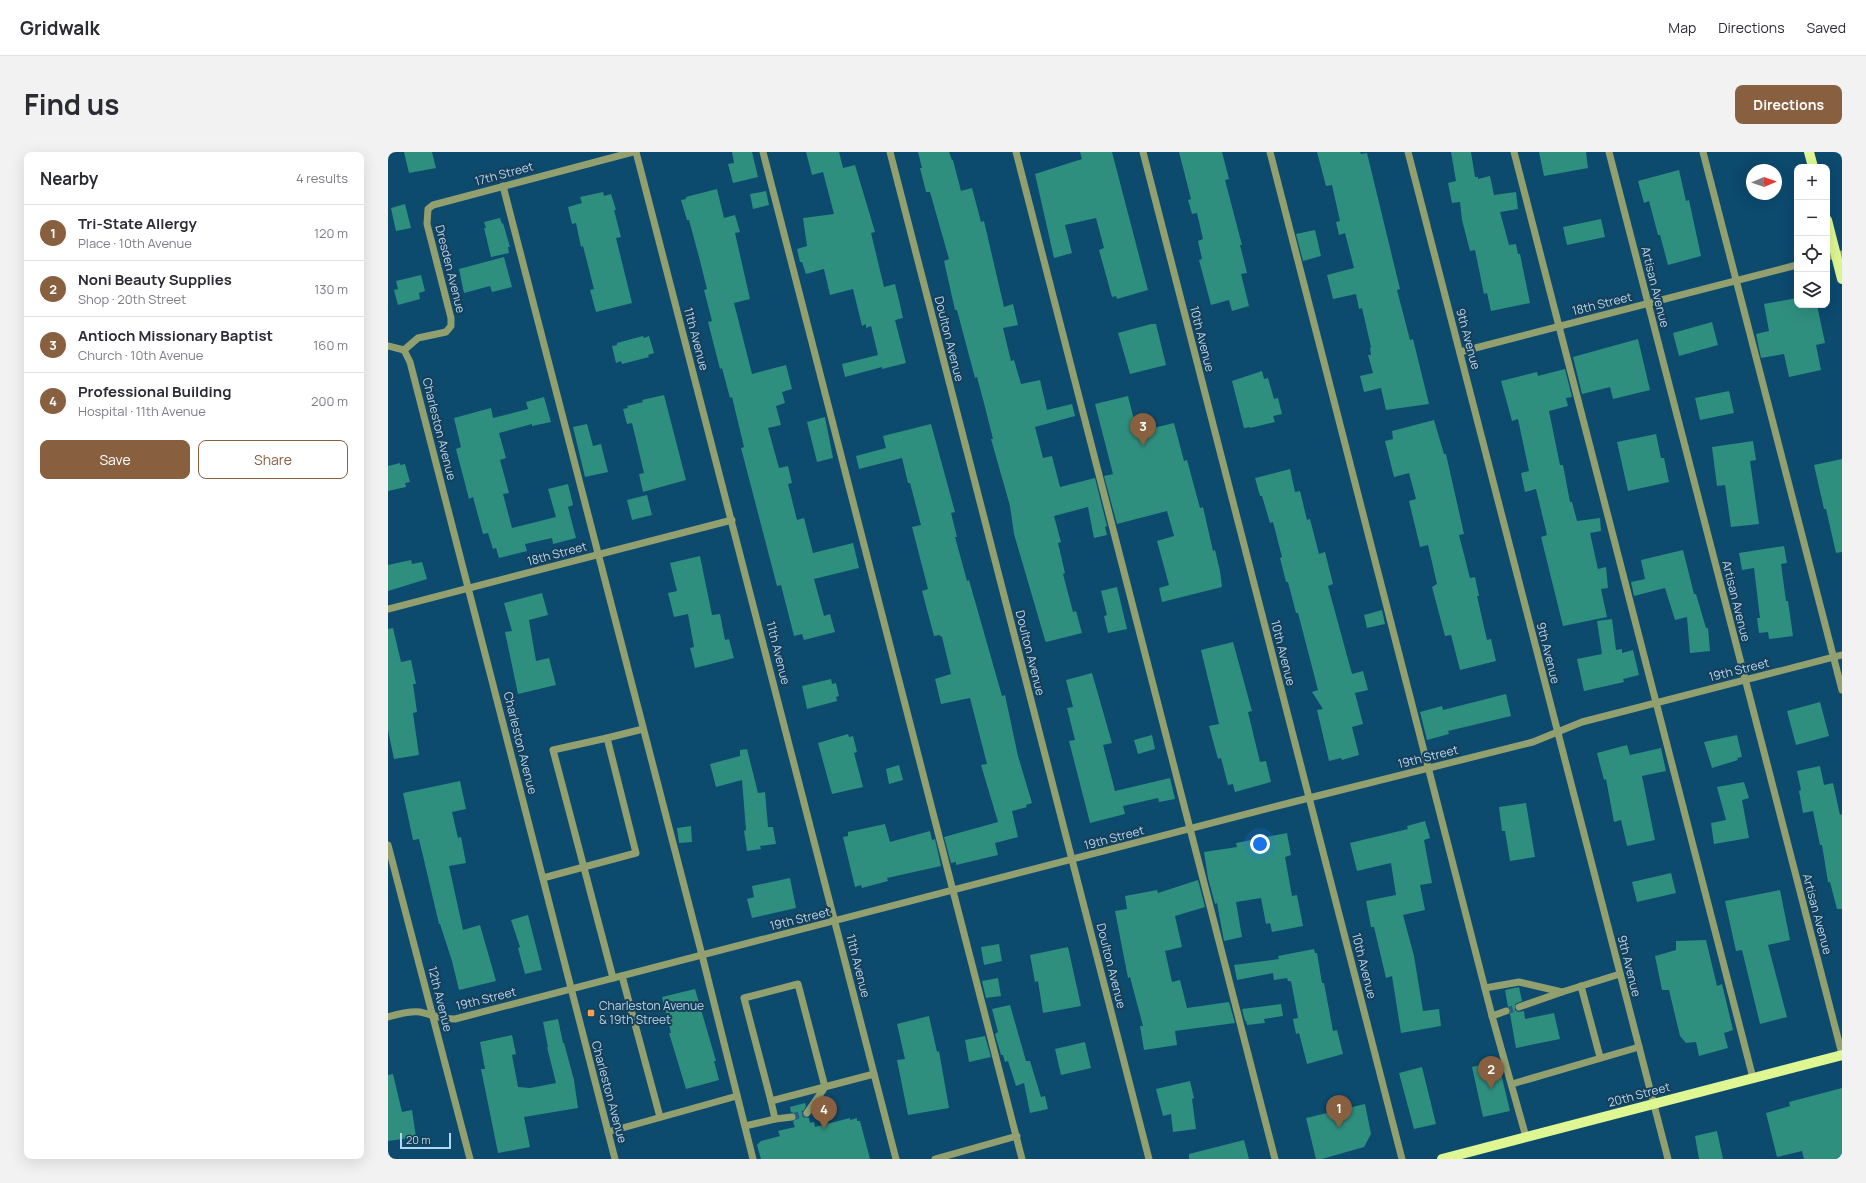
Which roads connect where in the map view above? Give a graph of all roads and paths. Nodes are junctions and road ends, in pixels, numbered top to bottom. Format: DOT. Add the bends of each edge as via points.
graph roads {
  1 [pos="633,152"];
  2 [pos="636,152"];
  3 [pos="763,152"];
  4 [pos="890,152"];
  5 [pos="1016,152"];
  6 [pos="1143,152"];
  7 [pos="1270,152"];
  8 [pos="1408,152"];
  9 [pos="1514,152"];
  10 [pos="1609,152"];
  11 [pos="1703,152"];
  12 [pos="1809,152"];
  13 [pos="1812,164"];
  14 [pos="503,186"];
  15 [pos="428,209"];
  16 [pos="1830,234"];
  17 [pos="1835,256"];
  18 [pos="1794,266"];
  19 [pos="1842,279"];
  20 [pos="1736,281"];
  21 [pos="1648,304"];
  22 [pos="1559,326"];
  23 [pos="388,346"];
  24 [pos="404,350"];
  25 [pos="1460,352"];
  26 [pos="732,520"];
  27 [pos="598,554"];
  28 [pos="468,588"];
  29 [pos="388,609"];
  30 [pos="1842,655"];
  31 [pos="1834,657"];
  32 [pos="1745,680"];
  33 [pos="1842,690"];
  34 [pos="1656,703"];
  35 [pos="643,729"];
  36 [pos="1558,732"];
  37 [pos="606,738"];
  38 [pos="1429,768"];
  39 [pos="1309,798"];
  40 [pos="1191,830"];
  41 [pos="388,845"];
  42 [pos="1073,860"];
  43 [pos="583,867"];
  44 [pos="543,878"];
  45 [pos="954,890"];
  46 [pos="835,922"];
  47 [pos="702,955"];
  48 [pos="1620,974"];
  49 [pos="622,976"];
  50 [pos="613,978"];
  51 [pos="1581,986"];
  52 [pos="1485,988"];
  53 [pos="572,989"];
  54 [pos="1562,992"];
  55 [pos="1519,1007"];
  56 [pos="1506,1011"];
  57 [pos="1492,1016"];
  58 [pos="388,1017"];
  59 [pos="433,1017"];
  60 [pos="1639,1048"];
  61 [pos="1842,1055"];
  62 [pos="1600,1057"];
  63 [pos="874,1074"];
  64 [pos="1753,1078"];
  65 [pos="1512,1084"];
  66 [pos="825,1087"];
  67 [pos="737,1096"];
  68 [pos="771,1102"];
  69 [pos="1654,1104"];
  70 [pos="807,1113"];
  71 [pos="660,1117"];
  72 [pos="792,1117"];
  73 [pos="775,1118"];
  74 [pos="745,1126"];
  75 [pos="608,1132"];
  76 [pos="1017,1136"];
  77 [pos="1526,1137"];
  78 [pos="1464,1156"];
  79 [pos="470,1159"];
  80 [pos="615,1159"];
  81 [pos="752,1159"];
  82 [pos="896,1159"];
  83 [pos="935,1159"];
  84 [pos="1022,1159"];
  85 [pos="1149,1159"];
  86 [pos="1275,1159"];
  87 [pos="1402,1159"];
  88 [pos="1442,1159"];
  89 [pos="1668,1159"];
  1 -- 14 [label="street, 17th Street"];
  2 -- 26 [label="street, 11th Avenue"];
  3 -- 45 [label="street"];
  4 -- 42 [label="street, Doulton Avenue"];
  5 -- 40 [label="street"];
  6 -- 39 [label="street, 10th Avenue"];
  7 -- 38 [label="street"];
  8 -- 25 [label="street, 9th Avenue"];
  9 -- 22 [label="street"];
  10 -- 21 [label="street, Artisan Avenue"];
  11 -- 20 [label="street"];
  12 -- 13 [label="main road"];
  14 -- 15 [label="street, 17th Street" via="438,202"];
  14 -- 27 [label="street"];
  15 -- 24 [label="street, Dresden Avenue" via="427,224 452,326 446,332 418,338"];
  16 -- 17 [label="main road"];
  17 -- 19 [label="main road"];
  18 -- 20 [label="street, 18th Street"];
  20 -- 21 [label="street, 18th Street"];
  20 -- 31 [label="street"];
  21 -- 22 [label="street, 18th Street"];
  21 -- 32 [label="street, Artisan Avenue"];
  22 -- 25 [label="street, 18th Street"];
  22 -- 34 [label="street"];
  23 -- 24 [label="street"];
  24 -- 28 [label="street, Charleston Avenue" via="412,368"];
  25 -- 36 [label="street, 9th Avenue"];
  26 -- 27 [label="street, 18th Street"];
  26 -- 46 [label="street, 11th Avenue"];
  27 -- 28 [label="street, 18th Street"];
  27 -- 35 [label="street"];
  28 -- 29 [label="street, 18th Street"];
  28 -- 44 [label="street, Charleston Avenue"];
  30 -- 31 [label="street, 19th Street"];
  31 -- 32 [label="street, 19th Street"];
  31 -- 33 [label="street"];
  32 -- 34 [label="street, 19th Street"];
  32 -- 61 [label="street, Artisan Avenue"];
  34 -- 36 [label="street, 19th Street" via="1582,722"];
  34 -- 64 [label="street"];
  35 -- 37 [label="street"];
  35 -- 47 [label="street"];
  36 -- 38 [label="street, 19th Street" via="1533,742"];
  36 -- 48 [label="street, 9th Avenue"];
  37 -- 43 [label="street" via="636,853"];
  37 -- 43 [label="street" via="553,750"];
  38 -- 39 [label="street, 19th Street"];
  38 -- 52 [label="street"];
  39 -- 40 [label="street, 19th Street"];
  39 -- 87 [label="street, 10th Avenue"];
  40 -- 42 [label="street, 19th Street"];
  40 -- 86 [label="street"];
  41 -- 59 [label="street, 12th Avenue"];
  42 -- 45 [label="street, 19th Street"];
  42 -- 85 [label="street, Doulton Avenue"];
  43 -- 44 [label="street"];
  43 -- 50 [label="street"];
  44 -- 53 [label="street, Charleston Avenue"];
  45 -- 46 [label="street, 19th Street"];
  45 -- 76 [label="street"];
  46 -- 47 [label="street, 19th Street"];
  46 -- 63 [label="street, 11th Avenue"];
  47 -- 49 [label="street, 19th Street"];
  47 -- 67 [label="street"];
  48 -- 51 [label="street"];
  48 -- 60 [label="street, 9th Avenue"];
  49 -- 50 [label="street, 19th Street"];
  49 -- 71 [label="street"];
  50 -- 53 [label="street, 19th Street"];
  51 -- 54 [label="street"];
  51 -- 62 [label="street"];
  52 -- 54 [label="street" via="1519,982"];
  52 -- 57 [label="street"];
  53 -- 59 [label="street, 19th Street" via="455,1019"];
  53 -- 75 [label="street, Charleston Avenue"];
  54 -- 55 [label="street"];
  56 -- 57 [label="street"];
  57 -- 65 [label="street"];
  58 -- 59 [label="street, 19th Street" via="420,1012"];
  59 -- 79 [label="street, 12th Avenue"];
  60 -- 62 [label="street"];
  60 -- 69 [label="street, 9th Avenue"];
  61 -- 64 [label="main road, 20th Street"];
  62 -- 65 [label="street"];
  63 -- 66 [label="street"];
  63 -- 82 [label="street, 11th Avenue"];
  64 -- 69 [label="main road, 20th Street"];
  65 -- 77 [label="street"];
  66 -- 68 [label="street"];
  66 -- 68 [label="street" via="798,984 744,998"];
  66 -- 70 [label="street"];
  67 -- 71 [label="street"];
  67 -- 74 [label="street"];
  68 -- 73 [label="street"];
  69 -- 77 [label="main road, 20th Street"];
  69 -- 89 [label="street, 9th Avenue"];
  71 -- 75 [label="street"];
  72 -- 73 [label="street"];
  73 -- 74 [label="street"];
  74 -- 81 [label="street"];
  75 -- 80 [label="street, Charleston Avenue"];
  76 -- 83 [label="street"];
  76 -- 84 [label="street"];
  77 -- 78 [label="main road, 20th Street"];
  78 -- 88 [label="main road, 20th Street"];
}
